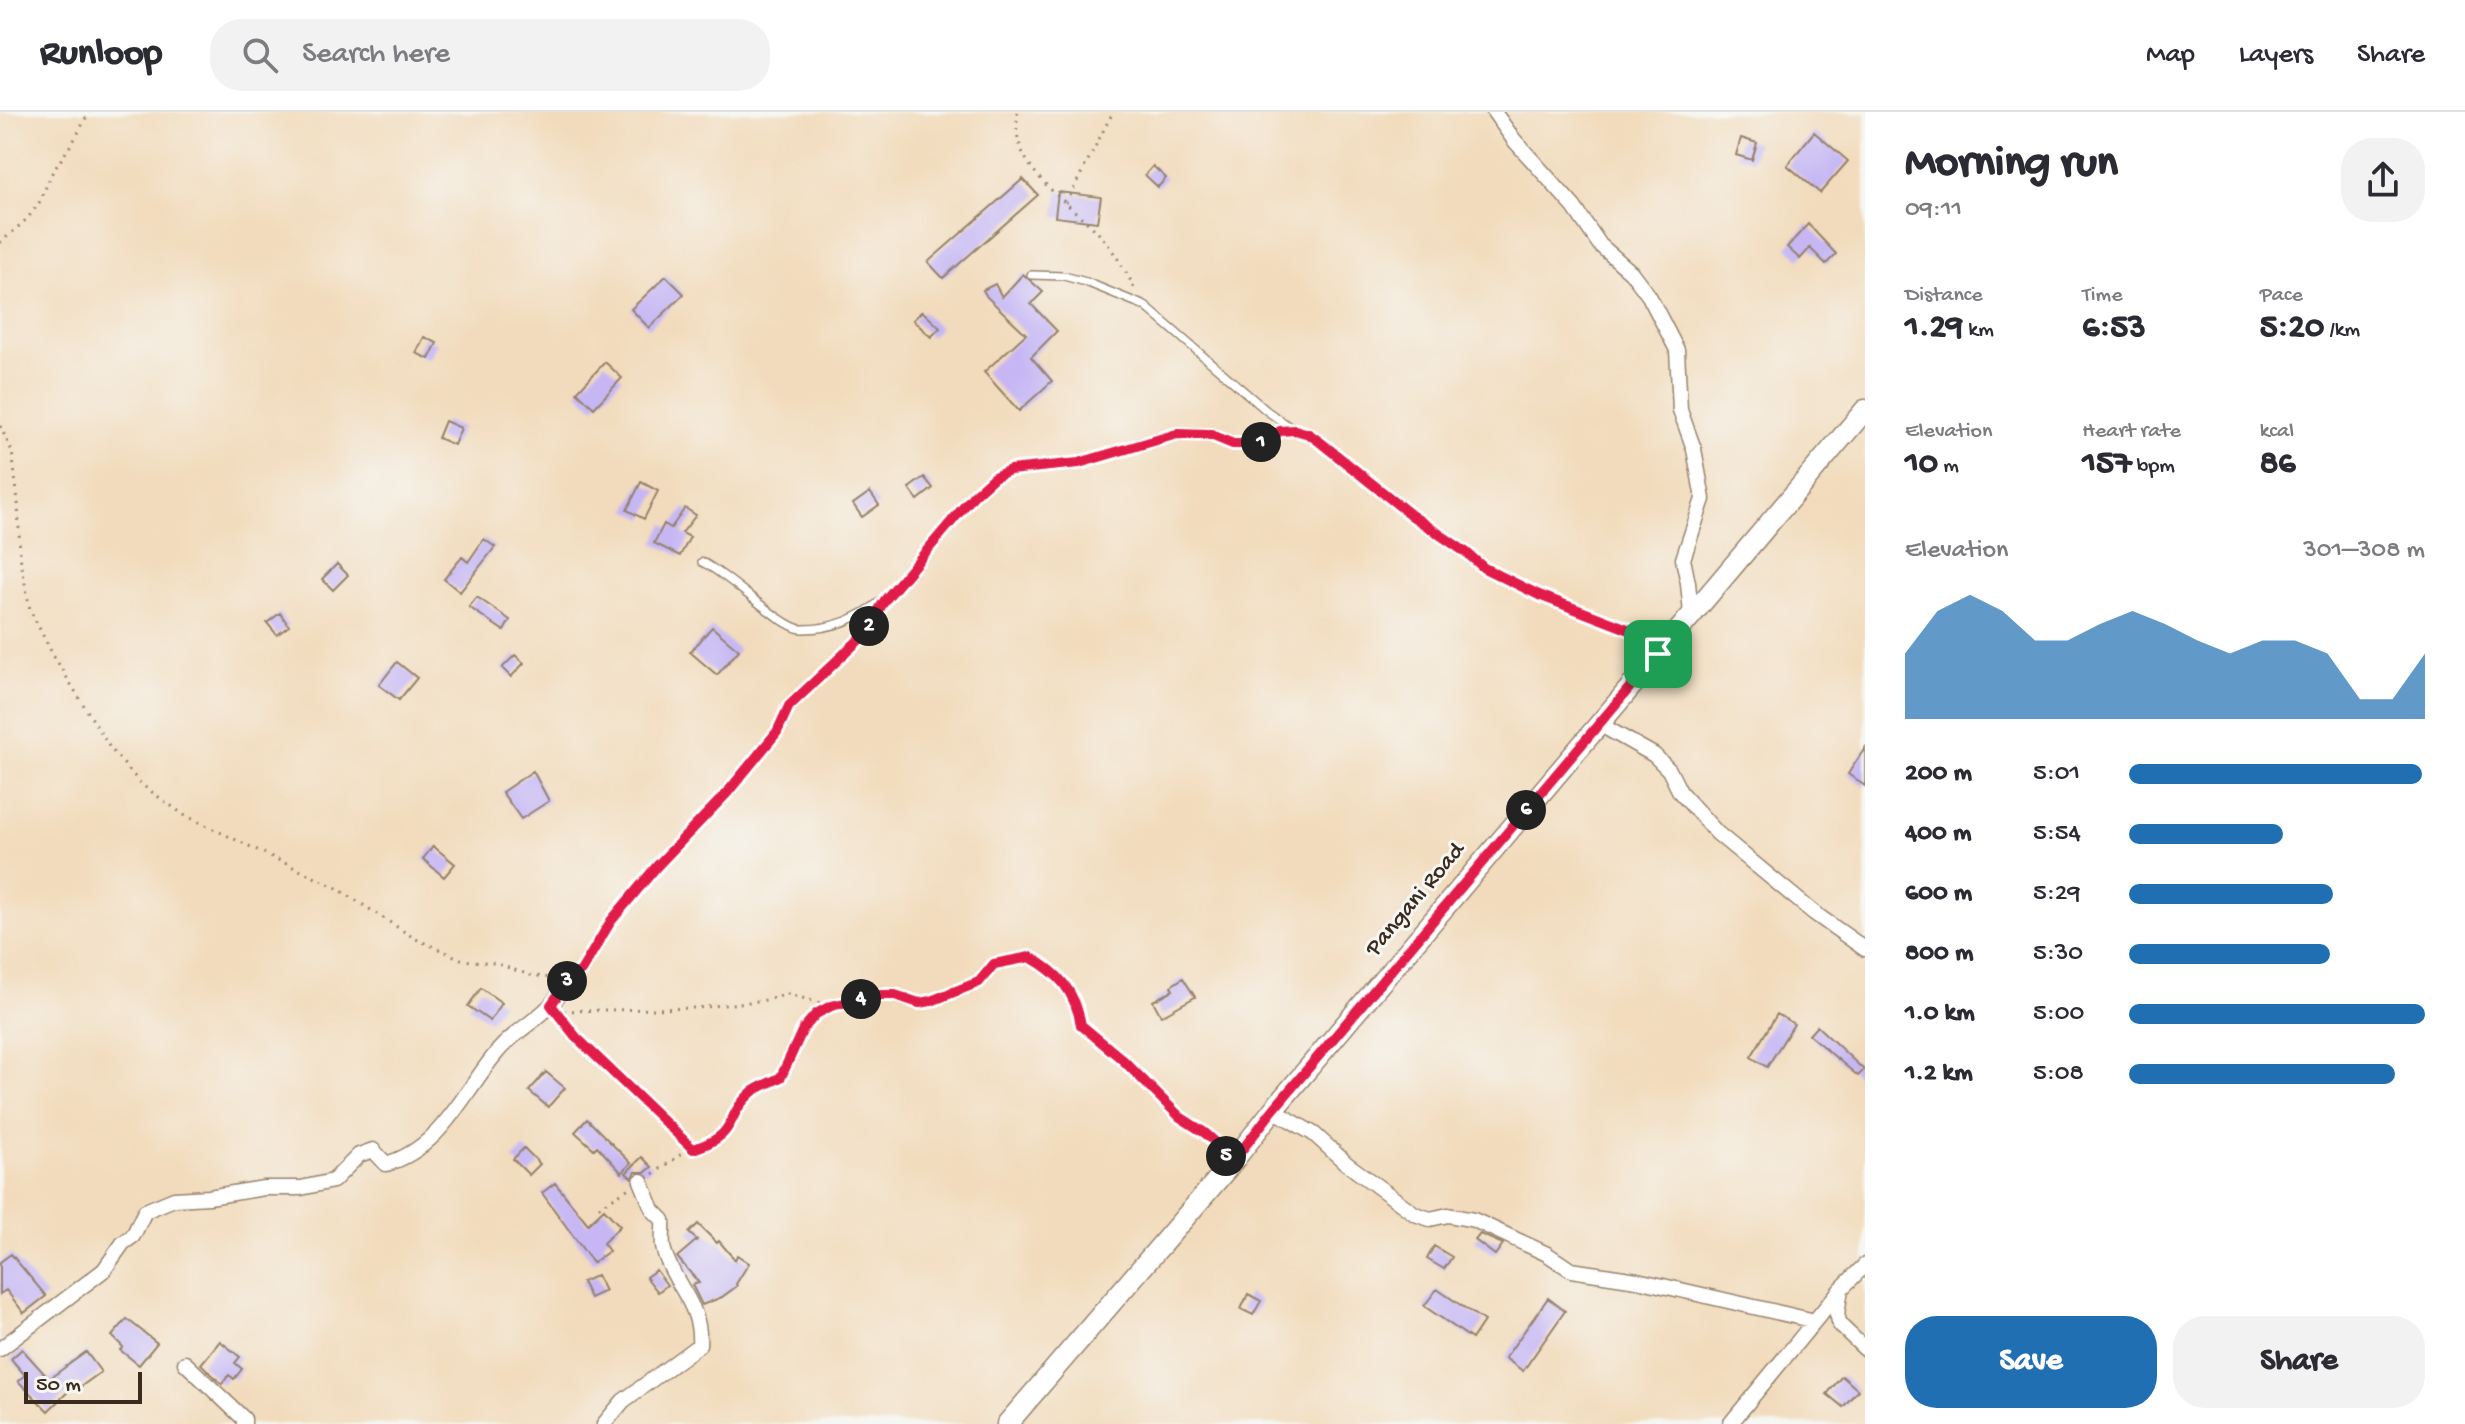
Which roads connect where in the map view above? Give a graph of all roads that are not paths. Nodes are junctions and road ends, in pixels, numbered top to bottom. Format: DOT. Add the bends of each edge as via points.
graph roads {
  1 [pos="1494,112"];
  2 [pos="1031,275"];
  3 [pos="1865,410"];
  4 [pos="1295,430"];
  5 [pos="702,562"];
  6 [pos="1691,614"];
  7 [pos="1658,654"];
  8 [pos="1599,724"];
  9 [pos="1865,949"];
  10 [pos="568,980"];
  11 [pos="1273,1110"];
  12 [pos="641,1181"];
  13 [pos="1865,1265"];
  14 [pos="1841,1289"];
  15 [pos="1815,1321"];
  16 [pos="0,1349"];
  17 [pos="1865,1349"];
  18 [pos="185,1363"];
  19 [pos="244,1424"];
  20 [pos="604,1424"];
  21 [pos="1007,1424"];
  22 [pos="1730,1424"];
  1 -- 6 [label="street" via="1600,245 1631,272 1677,350 1680,410 1703,499 1683,559"];
  2 -- 4 [label="lane" via="1064,276 1145,306"];
  3 -- 6 [label="main road, Pangani Road"];
  4 -- 5 [label="lane" via="1251,444 1177,434 1079,463 1002,473 974,495 885,600 852,621 799,629"];
  4 -- 7 [label="lane" via="1320,442 1484,568 1643,635"];
  6 -- 7 [label="main road, Pangani Road"];
  7 -- 8 [label="main road, Pangani Road"];
  8 -- 9 [label="street" via="1654,755 1717,833"];
  8 -- 11 [label="main road, Pangani Road"];
  10 -- 16 [label="street" via="551,1005 497,1052 437,1135 405,1159 386,1164 373,1150 359,1155 333,1181 174,1199 145,1211 133,1236 104,1270"];
  11 -- 15 [label="street" via="1314,1134 1415,1214 1474,1220 1571,1270"];
  11 -- 21 [label="main road, Pangani Road"];
  12 -- 20 [label="street" via="663,1220 663,1250 693,1306 699,1345 623,1401"];
  13 -- 14 [label="street"];
  14 -- 15 [label="street"];
  14 -- 17 [label="street" via="1840,1325"];
  15 -- 22 [label="street"];
  18 -- 19 [label="street"];
}
